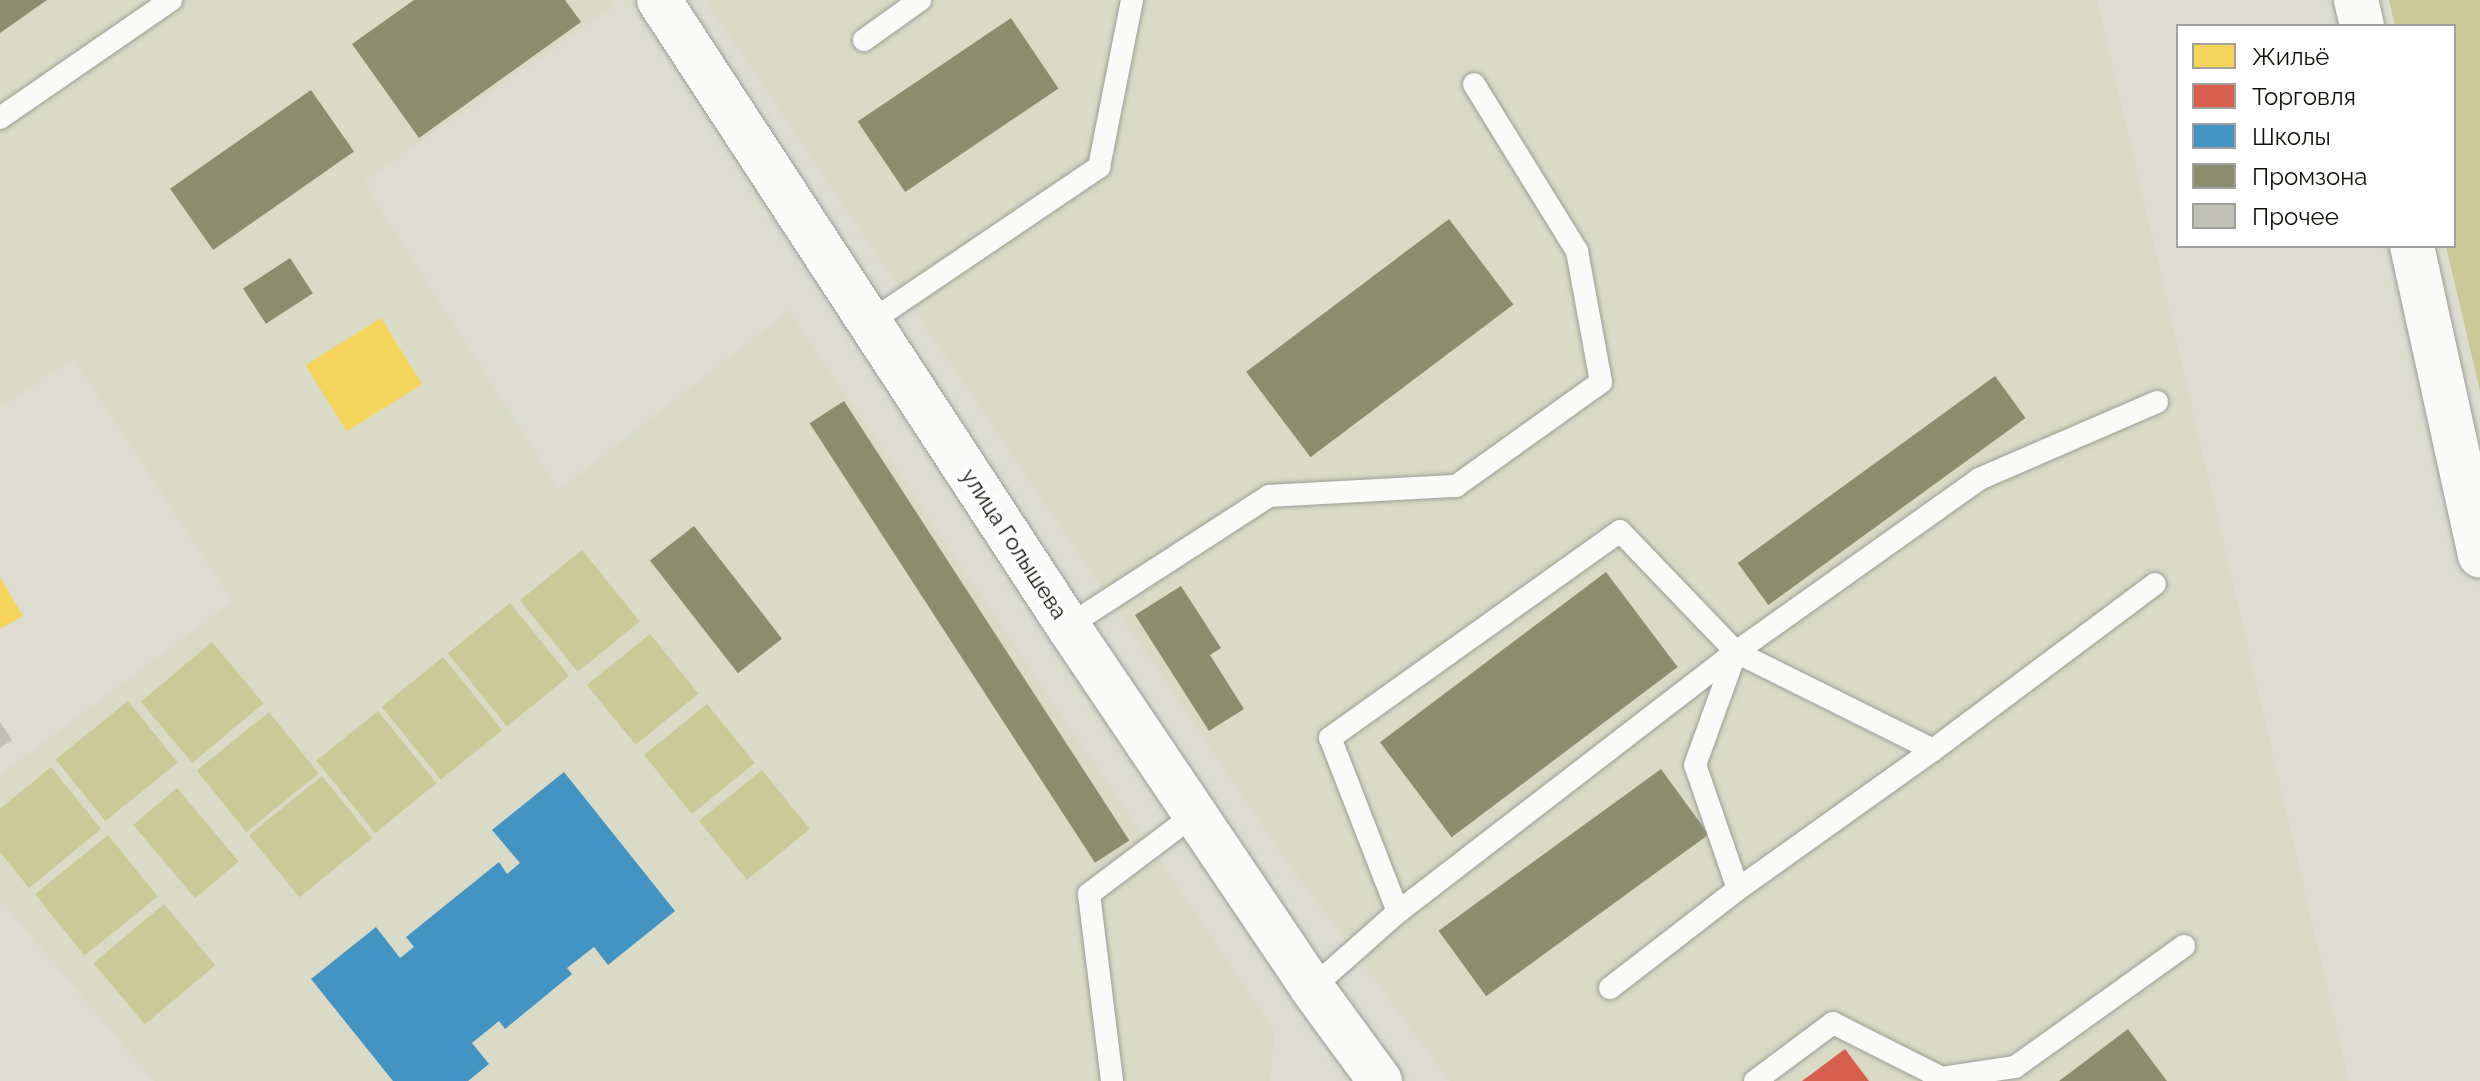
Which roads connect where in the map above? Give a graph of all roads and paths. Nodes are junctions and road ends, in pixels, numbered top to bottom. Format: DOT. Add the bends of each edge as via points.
graph roads {
  1 [pos="171,0"];
  2 [pos="659,0"];
  3 [pos="920,0"];
  4 [pos="1132,0"];
  5 [pos="2356,0"];
  6 [pos="2362,24"];
  7 [pos="864,40"];
  8 [pos="1474,84"];
  9 [pos="0,118"];
  10 [pos="2413,248"];
  11 [pos="870,322"];
  12 [pos="2157,402"];
  13 [pos="2470,461"];
  14 [pos="2480,556"];
  15 [pos="2155,584"];
  16 [pos="1068,626"];
  17 [pos="1736,652"];
  18 [pos="1933,750"];
  19 [pos="1195,814"];
  20 [pos="1738,889"];
  21 [pos="1398,912"];
  22 [pos="2184,946"];
  23 [pos="1312,988"];
  24 [pos="1610,988"];
  25 [pos="1942,1080"];
  26 [pos="1112,1081"];
  27 [pos="1380,1081"];
  28 [pos="1755,1081"];
  1 -- 9 [label="lane"];
  2 -- 11 [label="street, улица Голышева"];
  3 -- 7 [label="lane"];
  4 -- 11 [label="lane" via="1099,167"];
  5 -- 6 [label="street"];
  8 -- 16 [label="lane" via="1577,251 1601,382 1456,486 1269,496"];
  10 -- 13 [label="street"];
  11 -- 16 [label="street, улица Голышева"];
  12 -- 17 [label="lane" via="1979,479"];
  13 -- 14 [label="street"];
  15 -- 18 [label="lane"];
  16 -- 19 [label="street, улица Голышева"];
  17 -- 18 [label="lane"];
  17 -- 20 [label="lane" via="1695,765"];
  17 -- 21 [label="lane"];
  17 -- 21 [label="lane" via="1620,531 1330,738"];
  18 -- 20 [label="lane"];
  19 -- 23 [label="street, улица Голышева"];
  19 -- 26 [label="lane" via="1089,894"];
  20 -- 24 [label="lane"];
  21 -- 23 [label="lane"];
  22 -- 25 [label="lane" via="2015,1067"];
  23 -- 27 [label="street, улица Голышева"];
  25 -- 28 [label="lane" via="1833,1023"];
}
